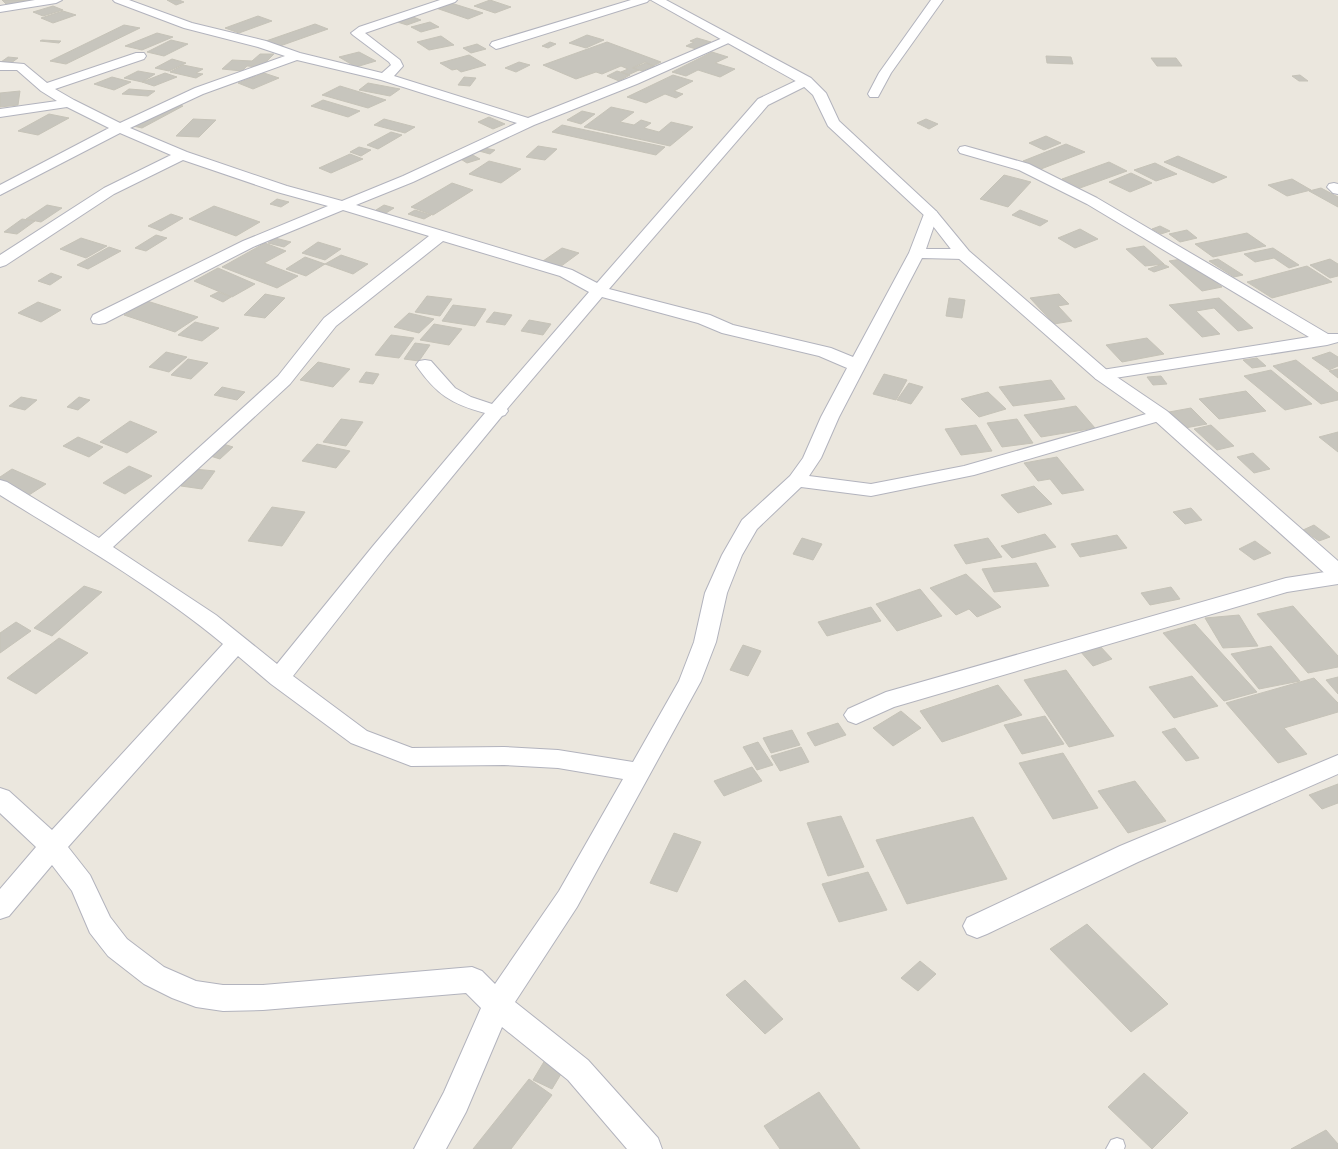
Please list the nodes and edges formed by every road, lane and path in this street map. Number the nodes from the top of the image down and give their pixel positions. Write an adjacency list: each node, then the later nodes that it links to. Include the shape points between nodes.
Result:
1 (56, 0): 7 (street)
2 (119, 0): 11 (street, via 188,26 262,44)
3 (451, 0): 13 (street, via 357,33 394,60 397,66)
4 (643, 0): 9 (street)
5 (657, 0): 8 (street)
6 (937, 0): 16 (street, via 885,73)
7 (0, 9)
8 (729, 39): 14 (street); 19 (street)
9 (496, 46)
10 (140, 56): 15 (street)
11 (296, 56): 13 (street); 20 (street, via 199,91)
12 (0, 66): 15 (street, via 20,67)
13 (385, 77): 19 (street)
14 (806, 81): 29 (street, via 819,93 833,123); 34 (street, via 763,102)
15 (46, 88): 17 (street)
16 (874, 94)
17 (69, 103): 18 (street); 20 (street)
18 (0, 112)
19 (529, 122): 28 (street)
20 (119, 128): 22 (street); 23 (street)
21 (965, 150): 36 (street, via 1024,166 1092,201)
22 (182, 155): 28 (street, via 282,189); 33 (street, via 109,191)
23 (33, 174): 24 (street); 27 (street)
24 (0, 176)
25 (1338, 186): 26 (street, via 1334,187)
26 (1338, 190)
27 (0, 191)
28 (344, 206): 30 (street); 35 (street, via 248,244)
29 (931, 214): 31 (street); 32 (street)
30 (439, 236): 34 (street, via 566,273); 44 (street, via 330,322 284,380)
31 (916, 254): 32 (street); 38 (street)
32 (963, 254): 39 (street)
33 (0, 262)
34 (599, 291): 38 (street, via 704,319 728,329 825,352); 40 (street)
35 (99, 319)
36 (1333, 339): 39 (street)
37 (425, 365): 40 (street, via 439,385 461,401)
38 (856, 365): 42 (street, via 812,458)
39 (1102, 375): 41 (street)
40 (498, 411): 47 (street, via 380,551)
41 (1160, 415): 42 (street, via 967,470 871,490); 45 (street)
42 (797, 480): 50 (street, via 749,525 732,555 716,593 705,642 690,681)
43 (0, 486): 44 (street)
44 (100, 548): 46 (street, via 208,620)
45 (1335, 568): 48 (street, via 1286,586 886,701)
46 (237, 643): 47 (street); 52 (street)
47 (280, 678): 50 (street, via 359,737 411,757 504,756 558,759)
48 (856, 715)
49 (1338, 764): 54 (street, via 1129,854)
50 (638, 772): 55 (street, via 568,899)
51 (0, 798): 52 (street)
52 (53, 846): 53 (street); 55 (street, via 82,884 106,936 128,959 151,974 182,988 210,997 263,998 434,981 472,980)
53 (0, 908)
54 (977, 926)
55 (497, 1005): 56 (street, via 455,1102); 57 (street, via 578,1070)
56 (428, 1149)
57 (647, 1149)

